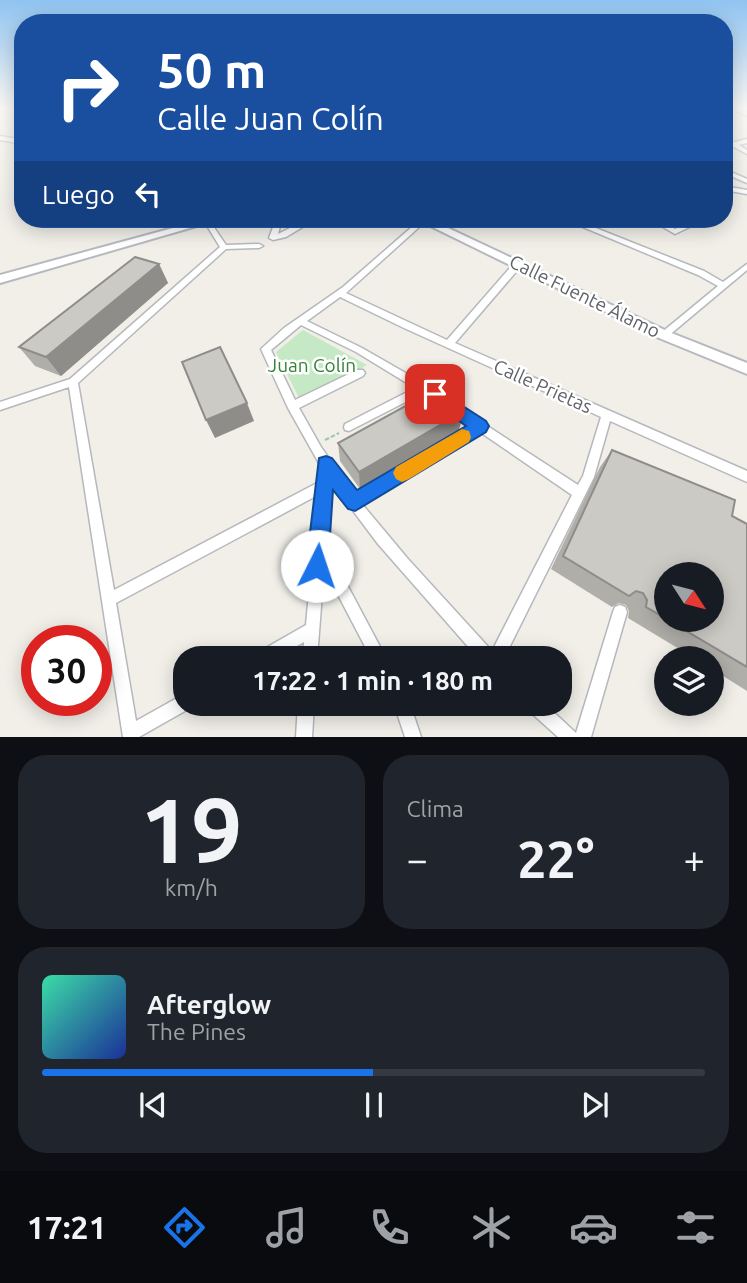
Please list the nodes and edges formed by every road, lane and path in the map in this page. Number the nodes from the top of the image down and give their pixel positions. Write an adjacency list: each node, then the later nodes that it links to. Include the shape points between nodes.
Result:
1 (740, 142): 2 (street)
2 (733, 144): 3 (street)
3 (747, 152)
4 (182, 228): 19 (street)
5 (215, 228): 15 (street)
6 (276, 228): 13 (street)
7 (296, 228): 13 (street)
8 (413, 228): 21 (street)
9 (440, 228): 17 (street, Calle Fuente Álamo)
10 (591, 228): 20 (street, via 701,272)
11 (668, 228): 12 (street, via 675,232)
12 (684, 228)
13 (272, 238): 14 (street)
14 (258, 246): 15 (street); 16 (street)
15 (224, 247): 27 (street)
16 (247, 253)
17 (519, 264): 23 (street, Calle Fuente Álamo); 24 (street)
18 (747, 267): 20 (street)
19 (0, 279)
20 (722, 285): 23 (street)
21 (340, 293): 22 (street); 24 (street, Calle Prietas)
22 (300, 321): 28 (street); 30 (street, via 266,349)
23 (664, 335): 25 (street, Calle Fuente Álamo)
24 (449, 344): 31 (street, Calle Prietas)
25 (747, 369)
26 (360, 373): 30 (street)
27 (73, 382): 29 (street); 41 (street)
28 (423, 387): 32 (street); 33 (street)
29 (0, 405)
30 (293, 405): 34 (street)
31 (607, 414): 36 (street, Calle Prietas); 38 (street)
32 (480, 426): 38 (street); 39 (street)
33 (349, 428): 34 (path)
34 (315, 445): 35 (street)
35 (326, 464): 37 (street); 39 (street)
36 (747, 477)
37 (324, 485): 40 (street); 41 (street)
38 (579, 493): 48 (street)
39 (355, 502): 47 (street)
40 (318, 545): 43 (street); 46 (street)
41 (107, 600): 53 (street)
42 (620, 612): 57 (street)
43 (313, 629): 44 (street); 45 (street)
44 (283, 646)
45 (311, 646)
46 (373, 646)
47 (477, 646)
48 (502, 646)
49 (173, 709): 53 (street)
50 (305, 716): 54 (street)
51 (406, 716): 55 (street)
52 (547, 716): 56 (street)
53 (130, 735)
54 (304, 737)
55 (413, 737)
56 (570, 737)
57 (583, 737)

